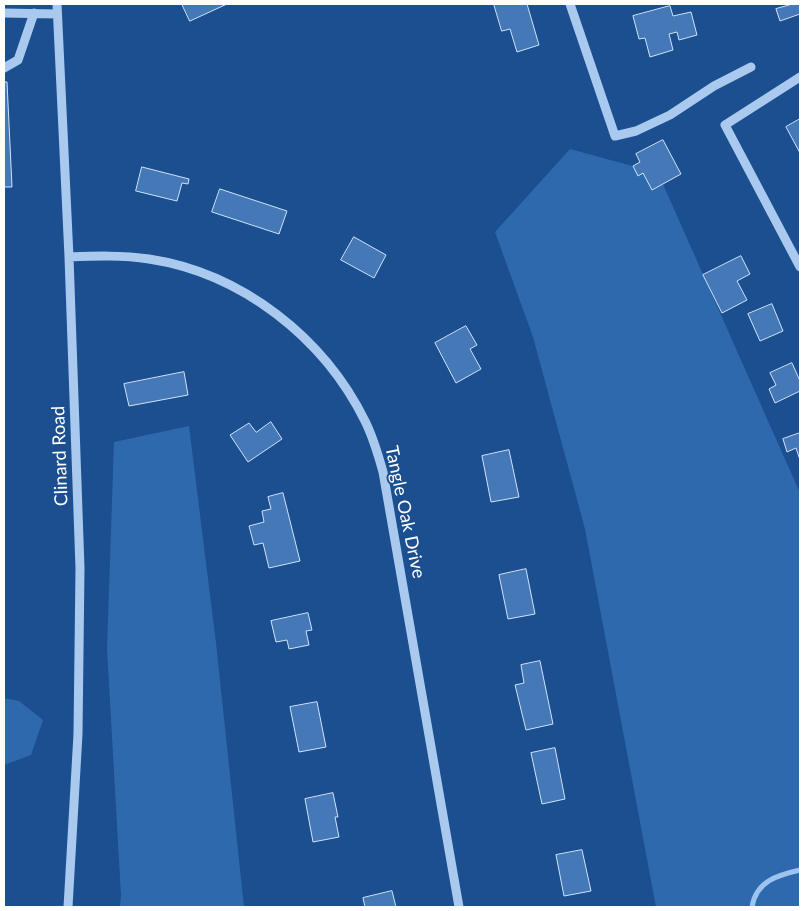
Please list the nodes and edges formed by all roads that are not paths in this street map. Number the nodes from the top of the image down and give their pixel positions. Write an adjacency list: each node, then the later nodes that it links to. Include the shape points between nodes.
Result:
1 (57, 4): 5 (street, Clinard Road)
2 (570, 4): 6 (street, via 616,136 636,131 670,115 714,86)
3 (4, 13): 4 (street)
4 (34, 13): 5 (street); 7 (street, via 18,60)
5 (57, 14): 9 (street, Clinard Road)
6 (751, 67)
7 (4, 68)
8 (800, 77): 10 (street, via 725,125)
9 (69, 257): 11 (street, Clinard Road, via 80,578 78,734); 12 (street, Tangle Oak Drive, via 150,259 194,269 222,280 255,299 303,336 351,396 373,440 382,472)
10 (800, 267)
11 (68, 907)
12 (459, 907)

